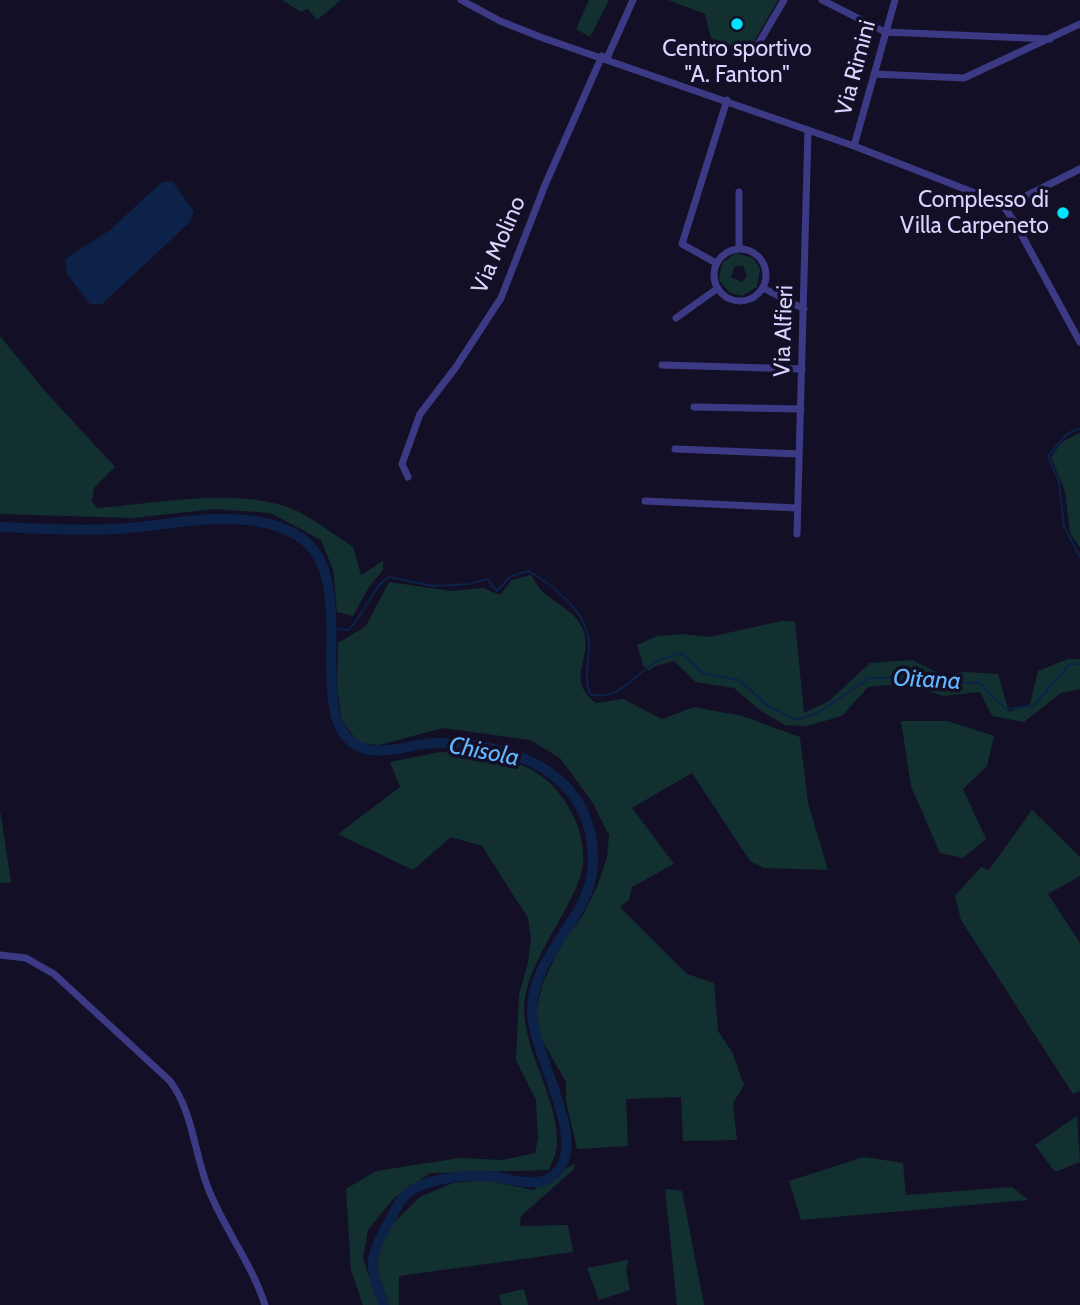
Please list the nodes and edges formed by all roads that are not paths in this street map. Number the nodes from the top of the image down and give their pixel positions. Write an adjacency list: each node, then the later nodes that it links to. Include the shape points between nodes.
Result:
1 (461, 0): 10 (street, via 500,21)
2 (633, 0): 10 (street, Via Molino)
3 (784, 0): 9 (street)
4 (822, 0): 7 (street)
5 (895, 0): 7 (street, Via Rimini)
6 (1080, 24): 8 (street)
7 (885, 32): 8 (street); 11 (street, Via Rimini)
8 (1050, 38): 11 (street, via 964,78)
9 (753, 53)
10 (605, 57): 12 (street); 31 (street, Via Molino, via 545,185 501,298 415,426 402,464)
11 (874, 74): 14 (street, Via Rimini)
12 (727, 100): 13 (street); 19 (street, via 682,244)
13 (808, 130): 14 (street); 22 (street, Via Alfieri)
14 (854, 146): 17 (street)
15 (1080, 169): 17 (street)
16 (739, 192): 18 (street)
17 (1004, 207): 24 (street)
18 (739, 249): 19 (street); 21 (street, via 751,251 763,263 766,280)
19 (716, 263): 20 (street)
20 (718, 288): 21 (street, via 729,298 744,301); 23 (street)
21 (762, 288): 22 (street)
22 (804, 309): 26 (street, Via Alfieri)
23 (676, 318)
24 (1080, 342)
25 (662, 365): 26 (street)
26 (802, 369): 28 (street, Via Alfieri)
27 (694, 407): 28 (street)
28 (801, 409): 30 (street, Via Alfieri)
29 (675, 449): 30 (street)
30 (799, 454): 33 (street, Via Alfieri)
31 (408, 477)
32 (645, 501): 33 (street)
33 (797, 508): 34 (street, Via Alfieri)
34 (797, 534)
35 (0, 955): 36 (street, via 26,958 54,974 170,1081 180,1095 207,1186 254,1273)
36 (265, 1305)

